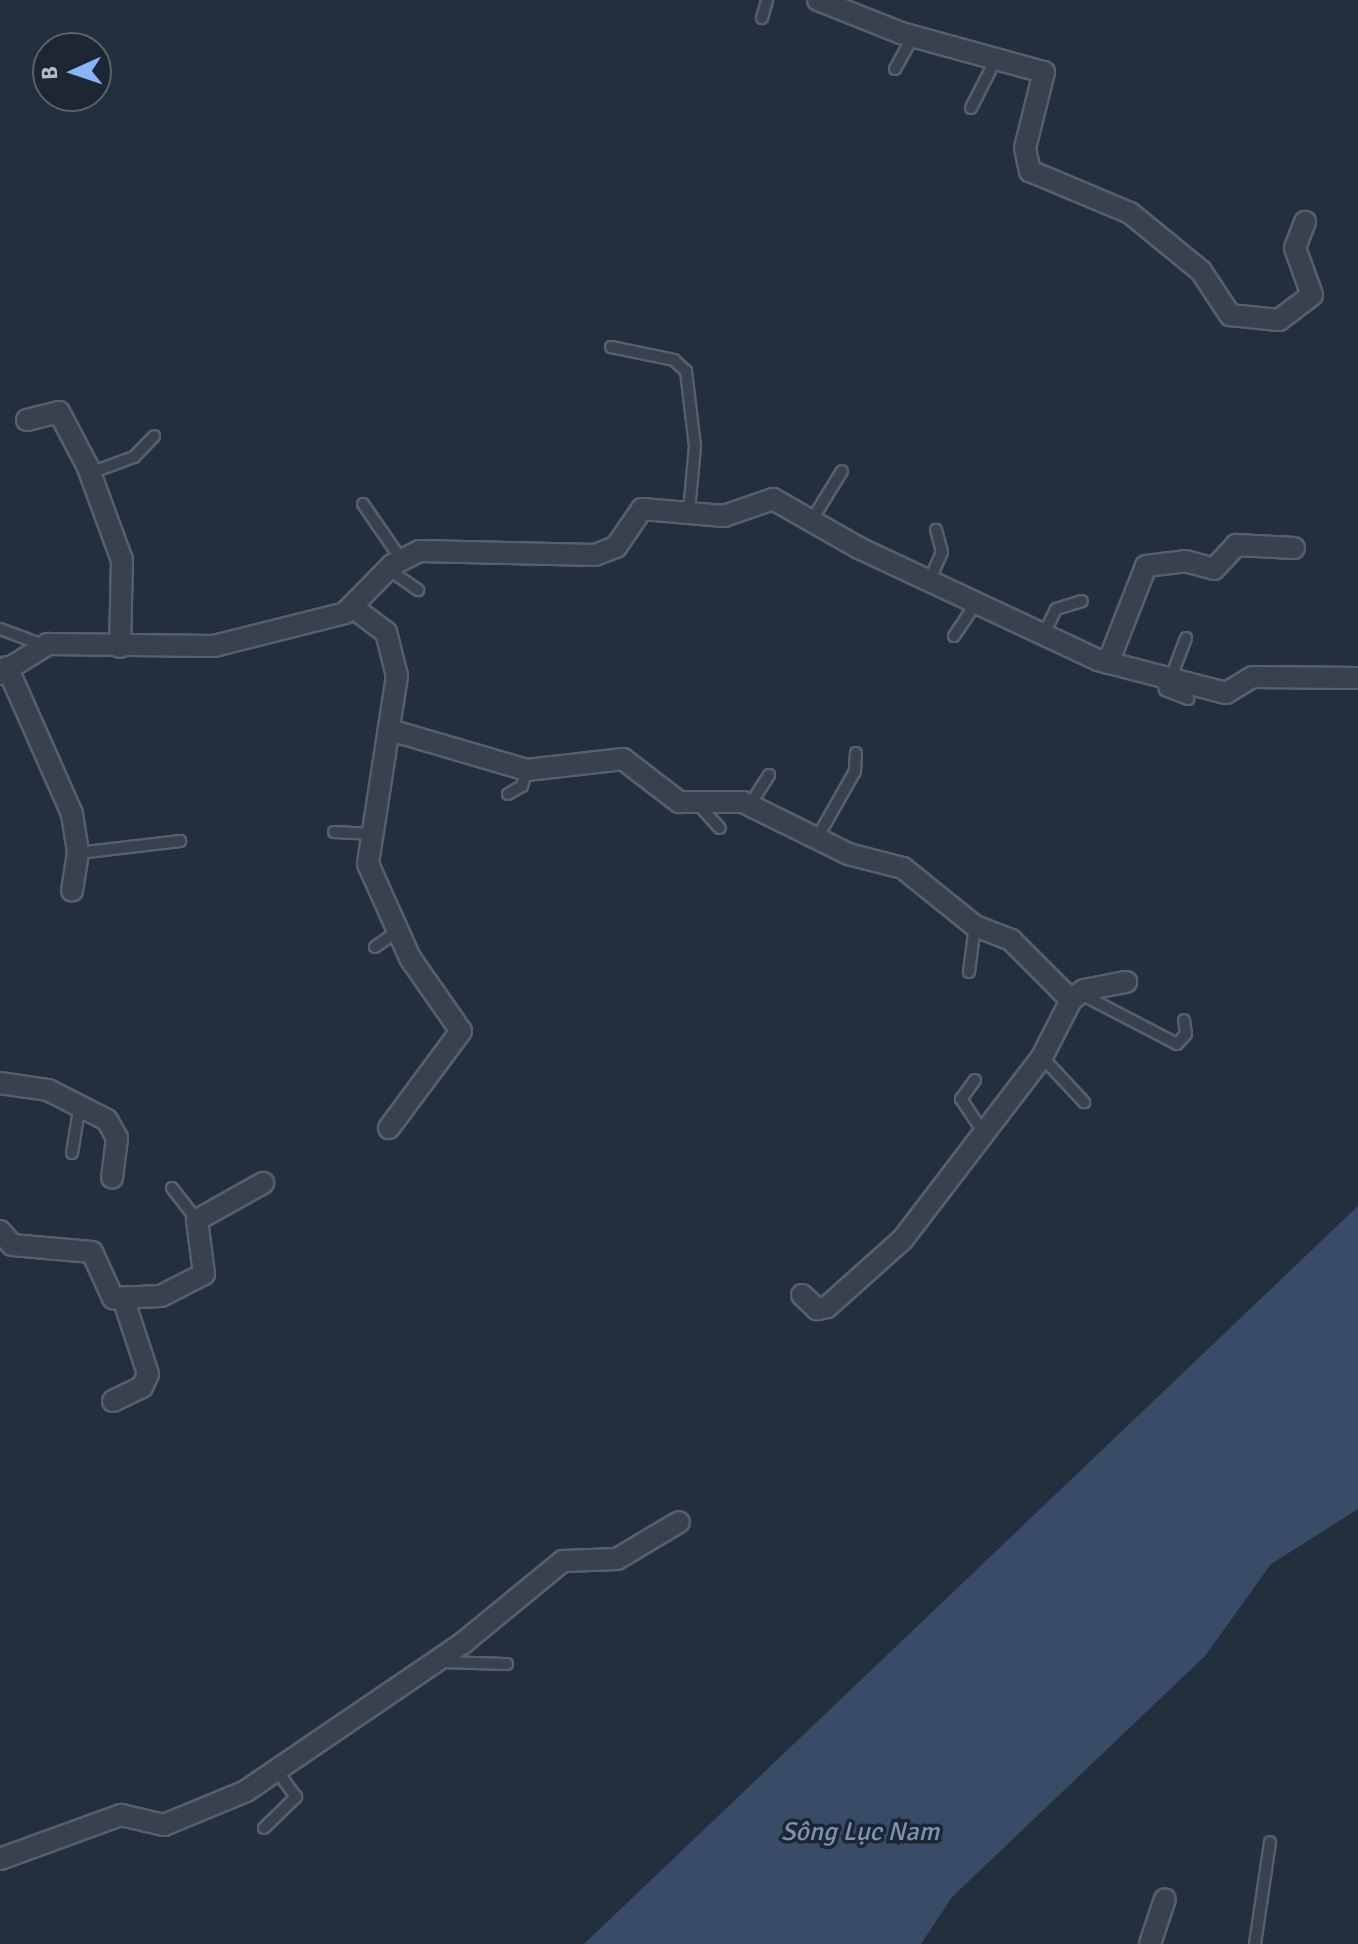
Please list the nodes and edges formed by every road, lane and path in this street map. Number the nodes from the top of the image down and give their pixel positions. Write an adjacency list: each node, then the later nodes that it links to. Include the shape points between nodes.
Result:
1 (767, 0): 3 (lane)
2 (818, 0): 4 (street)
3 (762, 18)
4 (913, 36): 5 (street); 6 (lane)
5 (997, 57): 7 (lane); 8 (street, via 1039,69 1046,78 1025,148 1030,171 1130,213 1201,271 1230,315 1279,320 1312,295 1295,248)
6 (895, 69)
7 (971, 108)
8 (1305, 222)
9 (611, 347): 15 (lane, via 674,360 686,371 695,447)
10 (27, 420): 13 (street, via 59,412)
11 (154, 436): 13 (lane, via 134,457)
12 (842, 471): 16 (lane)
13 (90, 473): 30 (street, via 122,560)
14 (363, 504): 19 (lane)
15 (689, 511): 16 (street, via 724,516 773,499); 19 (street, via 642,509 616,547 595,555 433,550)
16 (813, 518): 20 (street, via 859,548)
17 (936, 530): 20 (lane, via 942,552)
18 (1294, 548): 31 (street, via 1236,545 1214,569 1185,561 1146,566)
19 (394, 564): 21 (lane); 24 (street)
20 (931, 577): 23 (street)
21 (418, 590)
22 (1082, 601): 26 (lane, via 1056,609)
23 (976, 603): 26 (street); 27 (lane)
24 (355, 609): 30 (street, via 245,642); 36 (street, via 386,632 395,653)
25 (0, 629): 29 (lane)
26 (1043, 635): 31 (street)
27 (954, 636)
28 (1186, 638): 34 (lane)
29 (43, 645): 30 (street); 32 (street)
30 (120, 647)
31 (1108, 663): 34 (street)
32 (3, 671): 48 (street, via 72,814)
33 (1358, 678): 34 (street, via 1253,677 1226,693)
34 (1166, 680): 35 (lane, via 1165,690)
35 (1188, 699)
36 (390, 730): 38 (street); 45 (street)
37 (856, 753): 46 (lane, via 855,771)
38 (527, 770): 40 (lane, via 522,786); 41 (street, via 623,759 670,798)
39 (769, 775): 42 (lane)
40 (508, 794)
41 (699, 805): 42 (street); 43 (lane)
42 (749, 806): 46 (street)
43 (720, 828)
44 (334, 832): 45 (lane)
45 (369, 834): 51 (street, via 368,864)
46 (816, 840): 50 (street, via 903,868)
47 (180, 841): 48 (lane)
48 (78, 853): 49 (street)
49 (72, 891)
50 (975, 926): 53 (lane); 55 (street, via 1011,940)
51 (398, 931): 52 (lane); 62 (street, via 461,1031)
52 (375, 947)
53 (969, 972)
54 (1126, 982): 55 (street)
55 (1075, 997): 56 (lane, via 1177,1044 1186,1034); 57 (street)
56 (1184, 1020)
57 (1042, 1057): 60 (lane); 63 (street)
58 (975, 1080): 63 (lane, via 961,1099)
59 (0, 1083): 61 (street)
60 (1084, 1102)
61 (80, 1104): 64 (lane); 65 (street, via 113,1127)
62 (389, 1128)
63 (982, 1130): 70 (street, via 903,1239 827,1307 817,1309)
64 (72, 1153)
65 (112, 1178)
66 (263, 1183): 68 (street)
67 (172, 1188): 68 (lane)
68 (197, 1220): 71 (street, via 207,1266 198,1283)
69 (0, 1231): 71 (street, via 12,1245 92,1252 108,1292)
70 (802, 1295)
71 (124, 1301): 72 (street, via 148,1374 142,1387)
72 (113, 1401)
73 (679, 1522): 74 (street, via 617,1559 563,1561)
74 (436, 1662): 75 (lane); 76 (street)
75 (507, 1664)
76 (277, 1771): 77 (lane, via 296,1797); 79 (street, via 164,1825 121,1815)
77 (264, 1828)
78 (1270, 1842): 82 (lane)
79 (0, 1859)
80 (1165, 1899): 81 (street)
81 (1150, 1944)
82 (1255, 1944)

